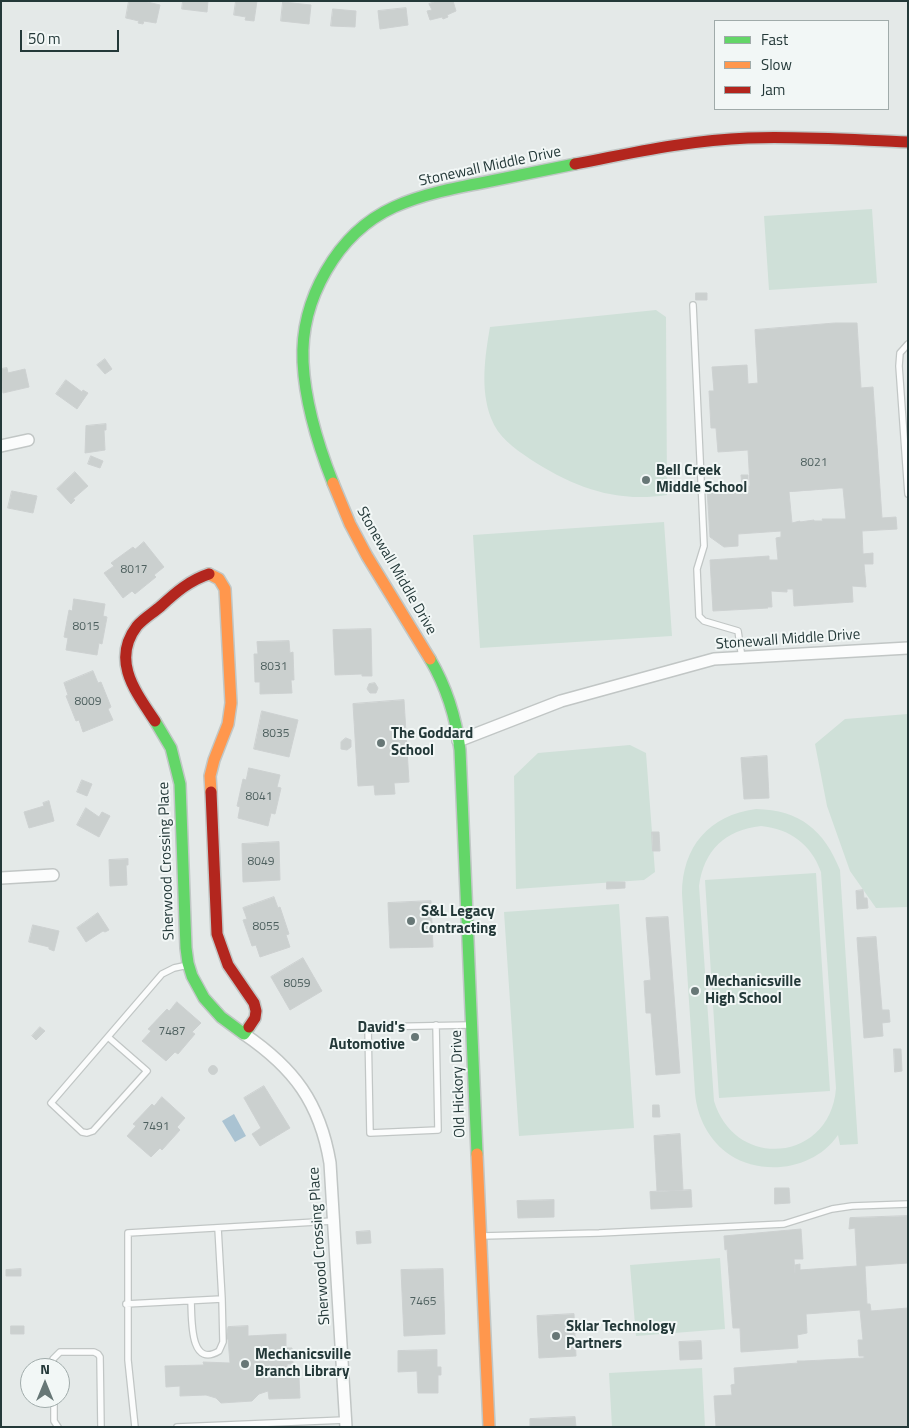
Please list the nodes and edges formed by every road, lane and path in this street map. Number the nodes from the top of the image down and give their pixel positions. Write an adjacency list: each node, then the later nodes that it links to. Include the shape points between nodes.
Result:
1 (908, 142): 9 (street, Stonewall Middle Drive, via 819,138 700,142 441,191 388,210 352,237 333,259 312,302 303,361 318,438 360,544 446,690 455,714)
2 (693, 305): 8 (lane, via 704,546 697,569 699,616 704,621 738,631)
3 (908, 344): 6 (lane, via 900,353 899,366)
4 (28, 440): 5 (street)
5 (1, 446)
6 (908, 494)
7 (908, 648): 8 (street, Stonewall Middle Drive)
8 (742, 658): 9 (street, Stonewall Middle Drive, via 714,659 561,701)
9 (458, 741): 13 (street, Old Hickory Drive)
10 (53, 875): 11 (street)
11 (1, 878)
12 (188, 965): 15 (street, Sherwood Crossing Place, via 202,998 229,1025); 15 (street, Sherwood Crossing Place, via 180,784 176,764 169,745 130,681 125,659 127,646 137,626 167,600 201,576 209,574 222,581 225,589 231,703 228,724 210,776 217,934 228,965 254,1003 256,1018); 16 (lane, via 162,974)
13 (472, 1024): 14 (lane); 20 (street, Old Hickory Drive)
14 (436, 1025): 14 (lane, via 368,1027 370,1133 438,1130)
15 (244, 1034): 18 (street, Sherwood Crossing Place, via 292,1075 310,1100 327,1144)
16 (108, 1037): 16 (lane, via 51,1102 82,1132 93,1131 147,1071)
17 (908, 1204): 20 (lane, via 832,1209 784,1224)
18 (334, 1221): 19 (lane); 26 (street, Sherwood Crossing Place)
19 (218, 1228): 21 (lane); 23 (lane, via 128,1233)
20 (480, 1236): 32 (street, Old Hickory Drive)
21 (222, 1299): 22 (lane); 22 (lane, via 223,1342 219,1351 209,1354 202,1353 194,1344)
22 (191, 1301): 23 (lane)
23 (126, 1304): 30 (lane)
24 (54, 1358): 29 (lane, via 60,1352 98,1354)
25 (54, 1408): 28 (lane, via 54,1421)
26 (345, 1423): 27 (lane)
27 (303, 1425): 31 (lane)
28 (58, 1427)
29 (101, 1427)
30 (135, 1427)
31 (177, 1427)
32 (489, 1427)

